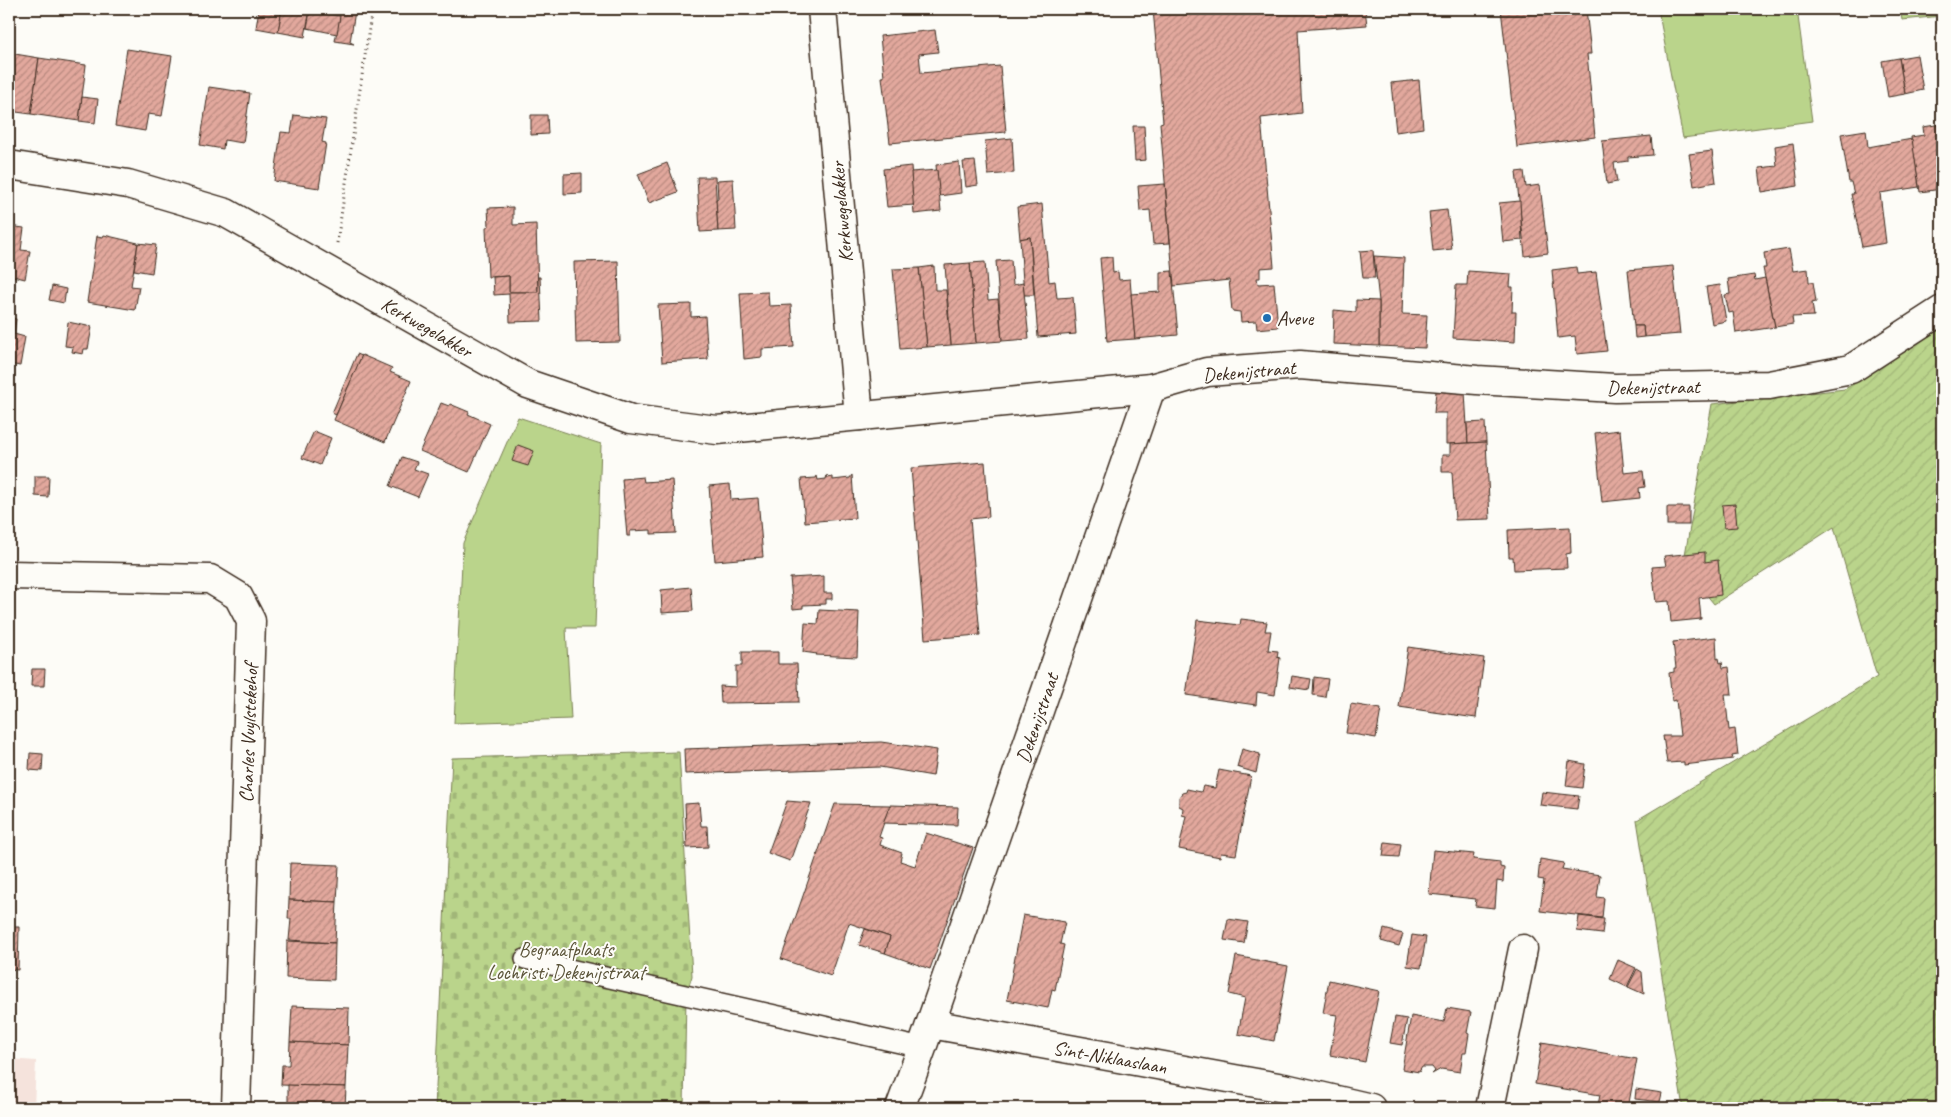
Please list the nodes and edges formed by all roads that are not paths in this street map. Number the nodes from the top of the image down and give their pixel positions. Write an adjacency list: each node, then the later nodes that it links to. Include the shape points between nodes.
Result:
1 (822, 9): 5 (street, Kerkwegelakker)
2 (9, 165): 5 (street, Kerkwegelakker, via 128,184 226,213 528,384 631,419 717,430)
3 (1942, 310): 4 (street, Dekenijstraat, via 1851,369 1769,385 1615,388 1300,365 1207,372)
4 (1151, 388): 5 (street, Kerkwegelakker); 9 (street, Dekenijstraat)
5 (859, 416)
6 (9, 576): 11 (street, Charles Vuylstekehof, via 210,579 238,596 251,621)
7 (1523, 949): 14 (street)
8 (525, 958): 9 (lane)
9 (927, 1036): 10 (street, Sint-Niklaaslaan); 12 (street, Dekenijstraat)
10 (1291, 1099): 13 (street, Sint-Niklaaslaan)
11 (236, 1108)
12 (900, 1108)
13 (1371, 1108)
14 (1490, 1108)

